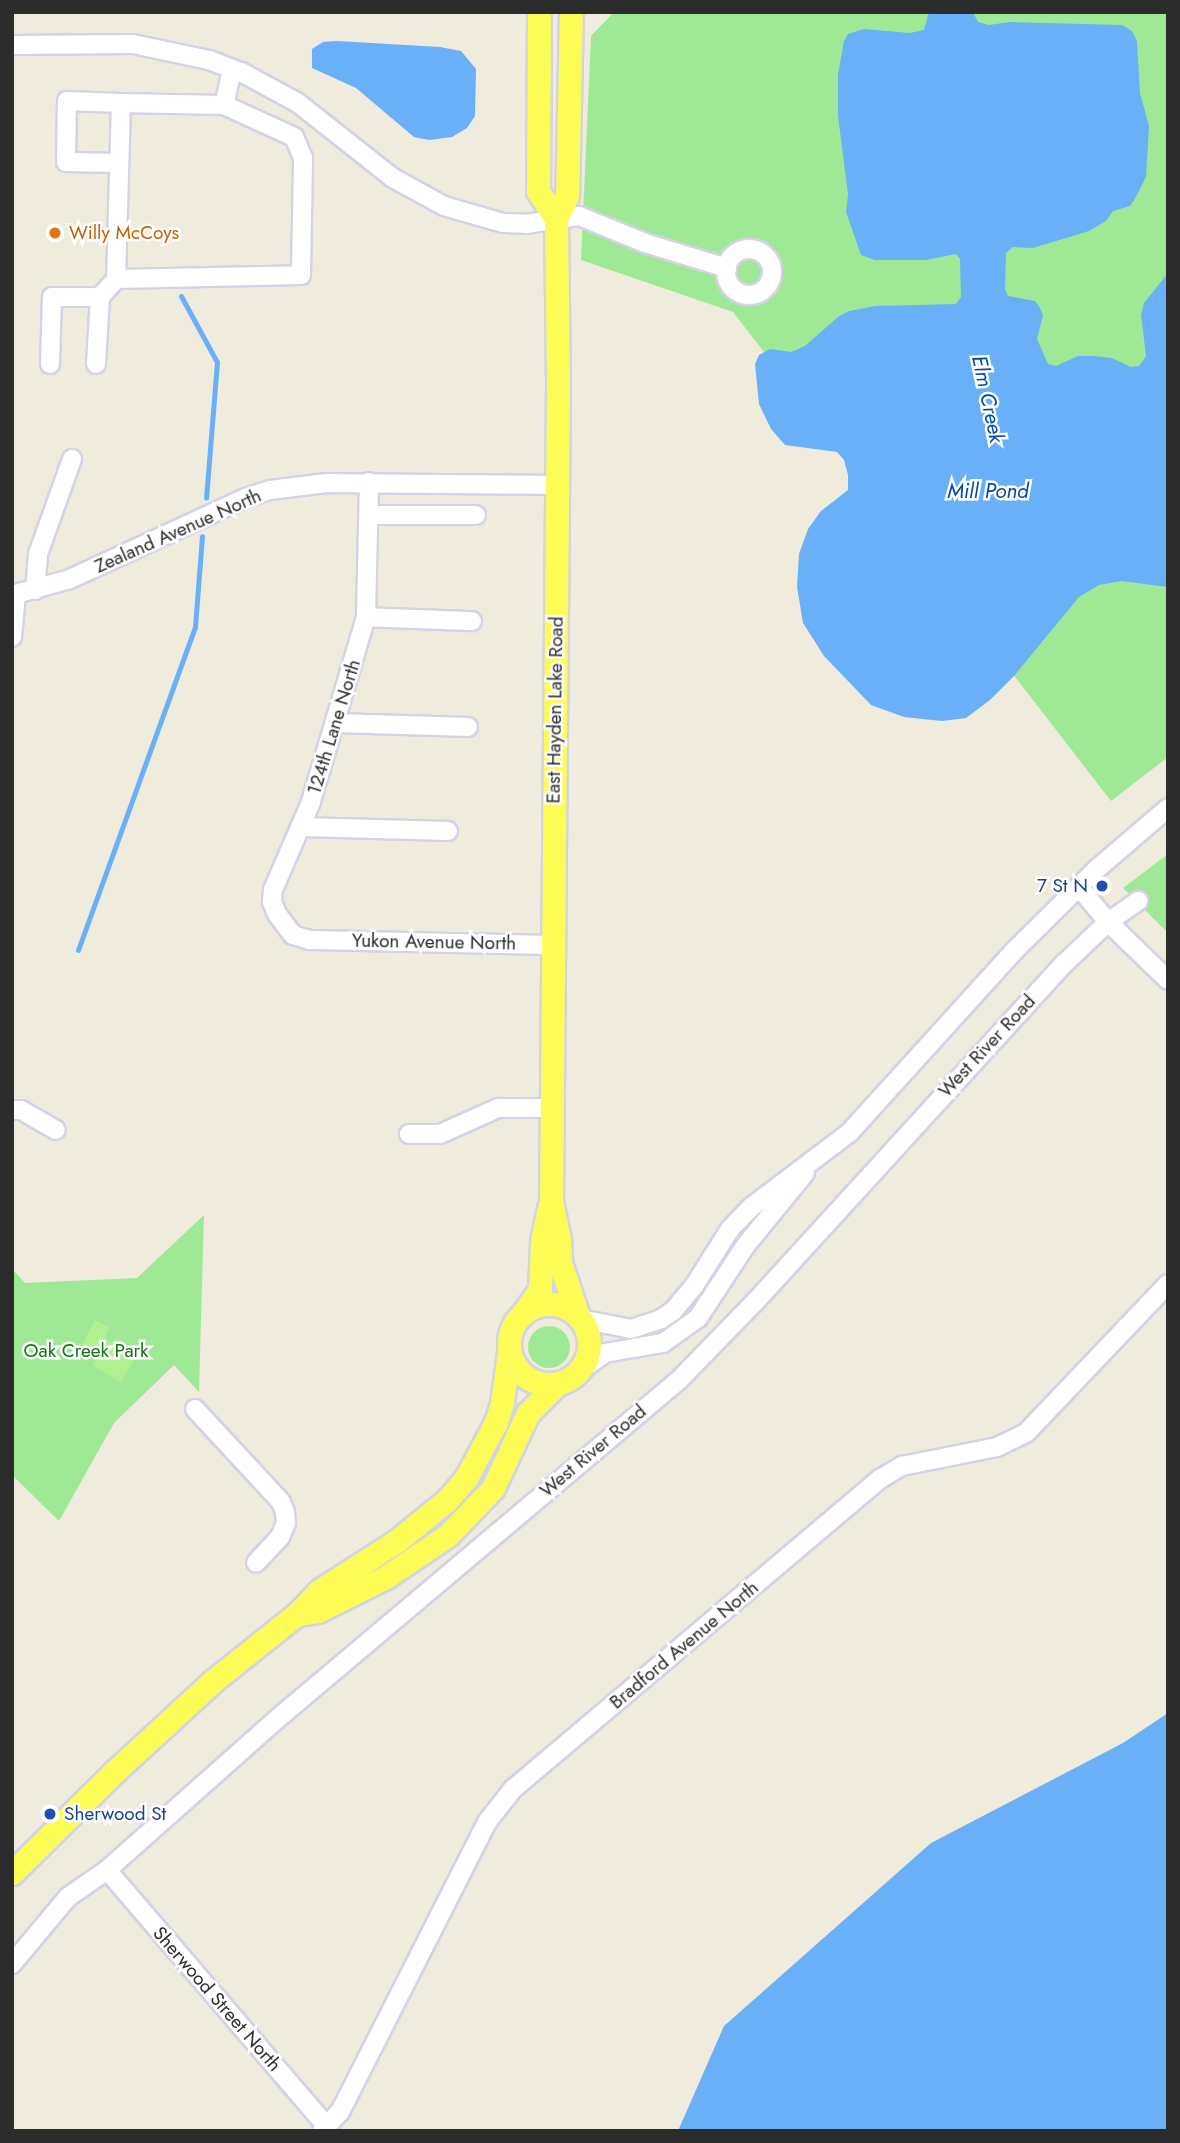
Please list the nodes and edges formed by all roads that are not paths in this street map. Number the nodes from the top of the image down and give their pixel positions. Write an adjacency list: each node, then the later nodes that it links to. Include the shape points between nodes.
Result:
1 (539, 12): 8 (main road, via 538,191)
2 (571, 12): 8 (main road, East Hayden Lake Road, via 567,196)
3 (12, 45): 4 (street, via 133,44 170,49)
4 (232, 69): 6 (street); 8 (street, via 298,103 393,178 426,198 503,223)
5 (121, 103): 6 (street); 7 (street); 7 (street, via 67,102 66,162)
6 (224, 105): 10 (street, via 294,137 303,158 301,275)
7 (119, 163): 10 (street)
8 (556, 219): 9 (street, via 579,216 596,220 645,243); 16 (main road, East Hayden Lake Road)
9 (727, 268)
10 (116, 279): 11 (street)
11 (100, 297): 12 (street); 13 (street, via 52,297)
12 (96, 364)
13 (50, 365)
14 (72, 459): 19 (street, via 38,554)
15 (369, 482): 16 (street, Zealand Avenue North); 17 (street, 124th Lane North); 19 (street, Zealand Avenue North, via 302,484 245,498 70,579)
16 (558, 485): 33 (main road, East Hayden Lake Road)
17 (369, 515): 18 (street); 21 (street, 124th Lane North)
18 (476, 515)
19 (35, 590): 20 (street, Zealand Avenue North)
20 (14, 595): 23 (street)
21 (366, 617): 22 (street); 24 (street, 124th Lane North)
22 (472, 621)
23 (12, 636)
24 (336, 723): 25 (street); 27 (street, 124th Lane North)
25 (468, 727)
26 (1168, 808): 29 (street)
27 (302, 827): 28 (street); 32 (street, 124th Lane North, via 279,874 272,902 293,935)
28 (448, 831)
29 (1079, 887): 31 (street); 39 (street, via 1014,951 882,1100)
30 (1138, 901): 31 (street, West River Road)
31 (1108, 922): 34 (street); 50 (street, West River Road, via 982,1050 680,1379 282,1714)
32 (315, 940): 33 (street, Yukon Avenue North)
33 (553, 945): 35 (main road, East Hayden Lake Road)
34 (1168, 980)
35 (551, 1108): 38 (street, via 498,1108 440,1134); 40 (main road, East Hayden Lake Road)
36 (12, 1110): 37 (street, via 21,1110)
37 (56, 1130)
38 (409, 1135)
39 (814, 1162): 43 (street, via 775,1187 730,1229 673,1311 631,1329); 45 (street, via 746,1245 693,1323 663,1343 605,1353)
40 (551, 1201): 42 (main road, East Hayden Lake Road, via 542,1241 540,1289); 43 (main road, East Hayden Lake Road, via 560,1262)
41 (1168, 1284): 53 (street, Bradford Avenue North, via 1026,1433 998,1447 902,1466 880,1479 513,1789 487,1822 340,2112)
42 (524, 1312): 43 (main road, via 558,1305); 44 (main road, via 511,1329)
43 (579, 1317): 45 (main road, via 589,1341)
44 (509, 1352): 46 (main road, via 528,1379); 49 (main road, via 496,1422 466,1478 428,1518 319,1591)
45 (580, 1370): 46 (main road)
46 (557, 1384): 49 (main road, via 528,1413 493,1488 448,1535 386,1577 318,1611)
47 (195, 1409): 48 (street, via 281,1502 285,1512 280,1537)
48 (256, 1563)
49 (297, 1614): 51 (main road, via 176,1714)
50 (107, 1871): 52 (street, West River Road, via 68,1897); 53 (street, Sherwood Street North)
51 (12, 1873)
52 (12, 1964)
53 (324, 2129)

